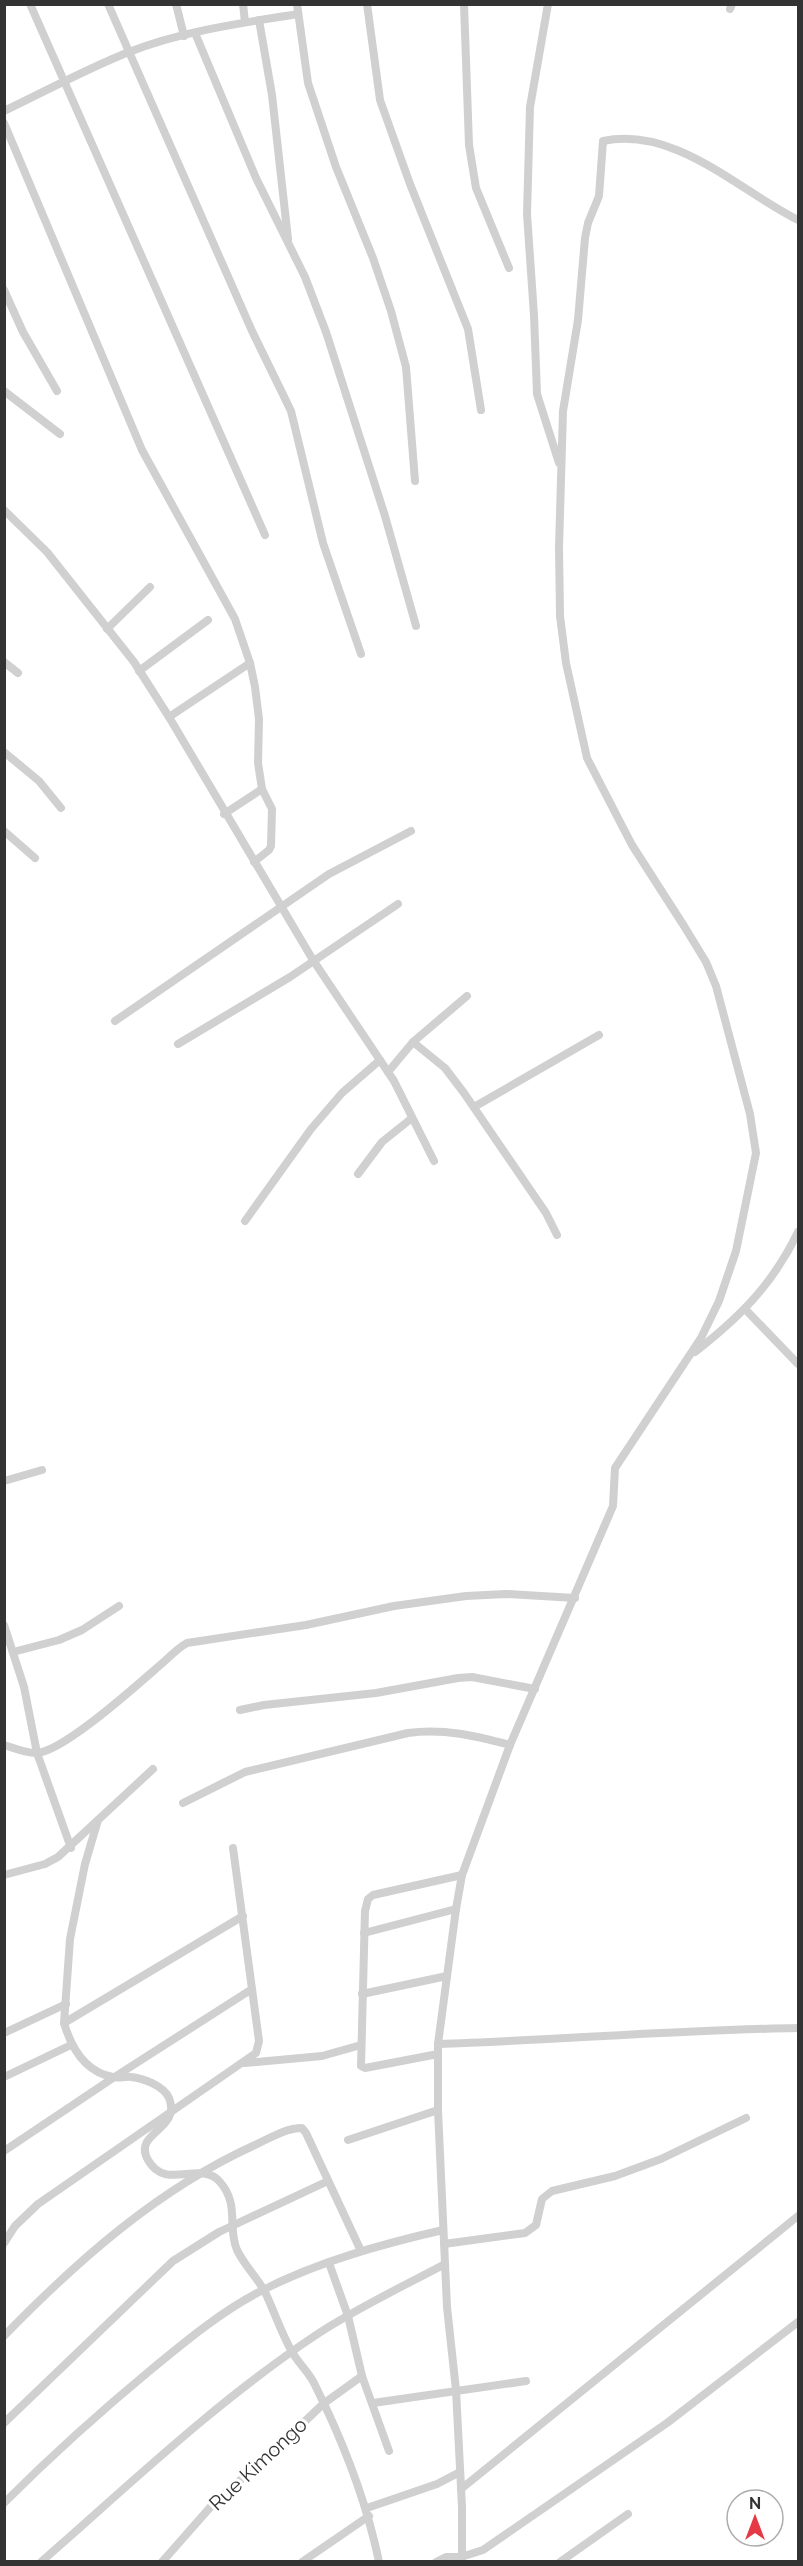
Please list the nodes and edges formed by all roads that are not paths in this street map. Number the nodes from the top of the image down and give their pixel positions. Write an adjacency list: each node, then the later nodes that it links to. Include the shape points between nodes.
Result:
1 (30, 4): 15 (street)
2 (108, 4): 14 (street)
3 (176, 4): 13 (street)
4 (243, 4): 11 (street)
5 (297, 4): 9 (street)
6 (367, 4): 24 (street, via 380,100 468,329)
7 (464, 4): 20 (street, via 469,145 476,188)
8 (548, 4): 26 (street, via 531,106 527,214 537,394)
9 (298, 14): 10 (street); 27 (street, via 308,83 384,290 406,367)
10 (259, 20): 11 (street); 19 (street, via 272,95)
11 (245, 22): 12 (street)
12 (195, 33): 13 (street); 19 (street)
13 (184, 36): 14 (street)
14 (129, 52): 15 (street); 34 (street, via 291,411 323,543)
15 (64, 83): 16 (street); 29 (street)
16 (4, 111)
17 (4, 123): 36 (street, via 142,450 235,619)
18 (798, 220): 26 (street, via 683,151 656,142 603,141 599,196 585,238 578,320 563,411)
19 (289, 246): 32 (street, via 326,332 386,516)
20 (509, 268)
21 (4, 290): 23 (street)
22 (4, 391): 25 (street)
23 (57, 391)
24 (481, 410)
25 (60, 434)
26 (560, 467): 66 (street, via 560,616 587,758 632,845 706,962 738,1064 755,1136 755,1165 736,1251 719,1301)
27 (415, 482)
28 (4, 510): 33 (street, via 47,552)
29 (265, 535)
30 (150, 587): 33 (street)
31 (208, 620): 37 (street)
32 (416, 626)
33 (107, 628): 37 (street)
34 (361, 654)
35 (4, 662): 38 (street)
36 (250, 663): 39 (street); 41 (street, via 259,719)
37 (139, 671): 39 (street)
38 (18, 673)
39 (169, 717): 43 (street)
40 (4, 752): 42 (street, via 39,781)
41 (262, 789): 43 (street); 47 (street, via 271,805 272,840 269,850)
42 (61, 808)
43 (224, 814): 47 (street)
44 (4, 831): 46 (street)
45 (411, 831): 49 (street, via 329,874)
46 (35, 858)
47 (254, 862): 49 (street)
48 (398, 904): 50 (street)
49 (280, 906): 50 (street); 52 (street)
50 (313, 960): 55 (street); 56 (street)
51 (467, 996): 54 (street)
52 (115, 1021)
53 (599, 1035): 58 (street)
54 (413, 1042): 57 (street); 58 (street, via 445,1068)
55 (178, 1044)
56 (380, 1060): 57 (street); 62 (street, via 342,1093 311,1129)
57 (387, 1072): 59 (street)
58 (474, 1107): 64 (street)
59 (412, 1118): 60 (street); 61 (street, via 382,1142)
60 (434, 1161)
61 (358, 1174)
62 (245, 1221)
63 (798, 1232): 65 (street, via 773,1276)
64 (557, 1235)
65 (746, 1310): 66 (street); 67 (street)
66 (688, 1358): 70 (street, via 615,1468 613,1506)
67 (798, 1364)
68 (42, 1470): 69 (street)
69 (4, 1481)
70 (575, 1598): 74 (street); 78 (street, via 466,1596 187,1643 81,1730)
71 (118, 1606): 73 (street, via 82,1630)
72 (4, 1625): 73 (street)
73 (13, 1652): 78 (street)
74 (535, 1689): 75 (street, via 472,1677); 77 (street)
75 (240, 1710)
76 (4, 1745): 78 (street)
77 (510, 1745): 80 (street, via 447,1732 408,1733 245,1772); 85 (street)
78 (37, 1753): 82 (street)
79 (153, 1769): 81 (street)
80 (183, 1803)
81 (98, 1820): 82 (street); 92 (street, via 70,1939)
82 (71, 1848): 84 (street, via 45,1864)
83 (233, 1848): 87 (street)
84 (4, 1875)
85 (462, 1875): 86 (street); 88 (street, via 373,1895 368,1899)
86 (456, 1910): 88 (street); 89 (street)
87 (243, 1916): 90 (street); 93 (street)
88 (364, 1933): 91 (street)
89 (447, 1976): 91 (street); 96 (street)
90 (252, 1989): 100 (street, via 258,2048); 102 (street)
91 (362, 1994): 98 (street)
92 (66, 2004): 93 (street); 95 (street)
93 (64, 2023): 97 (street)
94 (798, 2028): 96 (street, via 700,2029)
95 (4, 2032)
96 (438, 2044): 99 (street)
97 (71, 2045): 101 (street); 102 (street, via 90,2066)
98 (361, 2045): 99 (street, via 361,2066 365,2068); 100 (street, via 322,2056)
99 (438, 2054): 103 (street)
100 (244, 2063): 104 (street)
101 (4, 2077)
102 (113, 2078): 104 (street, via 133,2077 162,2089 169,2098); 107 (street)
103 (438, 2110): 106 (street); 112 (street)
104 (171, 2113): 108 (street, via 167,2123 147,2139 148,2160 160,2171 176,2176); 113 (street, via 38,2204)
105 (747, 2118): 114 (street, via 615,2176 552,2191 542,2199 536,2225 525,2233)
106 (348, 2140)
107 (4, 2151)
108 (202, 2172): 109 (street, via 289,2129 302,2128); 111 (street, via 219,2180 226,2190 232,2202); 121 (street, via 123,2226)
109 (328, 2181): 111 (street); 115 (street)
110 (798, 2216): 131 (street)
111 (234, 2227): 118 (street, via 236,2248); 128 (street, via 173,2261)
112 (443, 2230): 114 (street); 115 (street)
113 (4, 2243)
114 (444, 2244): 117 (street)
115 (361, 2252): 116 (street)
116 (329, 2263): 118 (street); 119 (street)
117 (445, 2264): 119 (street); 125 (street)
118 (264, 2290): 122 (street); 132 (street, via 190,2337 70,2438)
119 (348, 2316): 122 (street); 123 (street)
120 (798, 2322): 135 (street, via 667,2423 483,2550)
121 (4, 2336)
122 (291, 2352): 127 (street, via 314,2383); 136 (street, via 161,2457)
123 (362, 2376): 126 (street); 127 (street, Rue Kimongo)
124 (526, 2381): 125 (street)
125 (456, 2390): 126 (street); 130 (street)
126 (373, 2403): 129 (street)
127 (323, 2404): 133 (street); 137 (street, Rue Kimongo, via 214,2503)
128 (4, 2423)
129 (389, 2451)
130 (460, 2472): 131 (street); 133 (street)
131 (461, 2489): 135 (street)
132 (4, 2503)
133 (368, 2512): 138 (street); 139 (street)
134 (628, 2514): 141 (street)
135 (462, 2559): 140 (street, via 446,2557)
136 (41, 2562)
137 (162, 2562)
138 (302, 2562)
139 (380, 2562)
140 (436, 2562)
141 (560, 2562)

